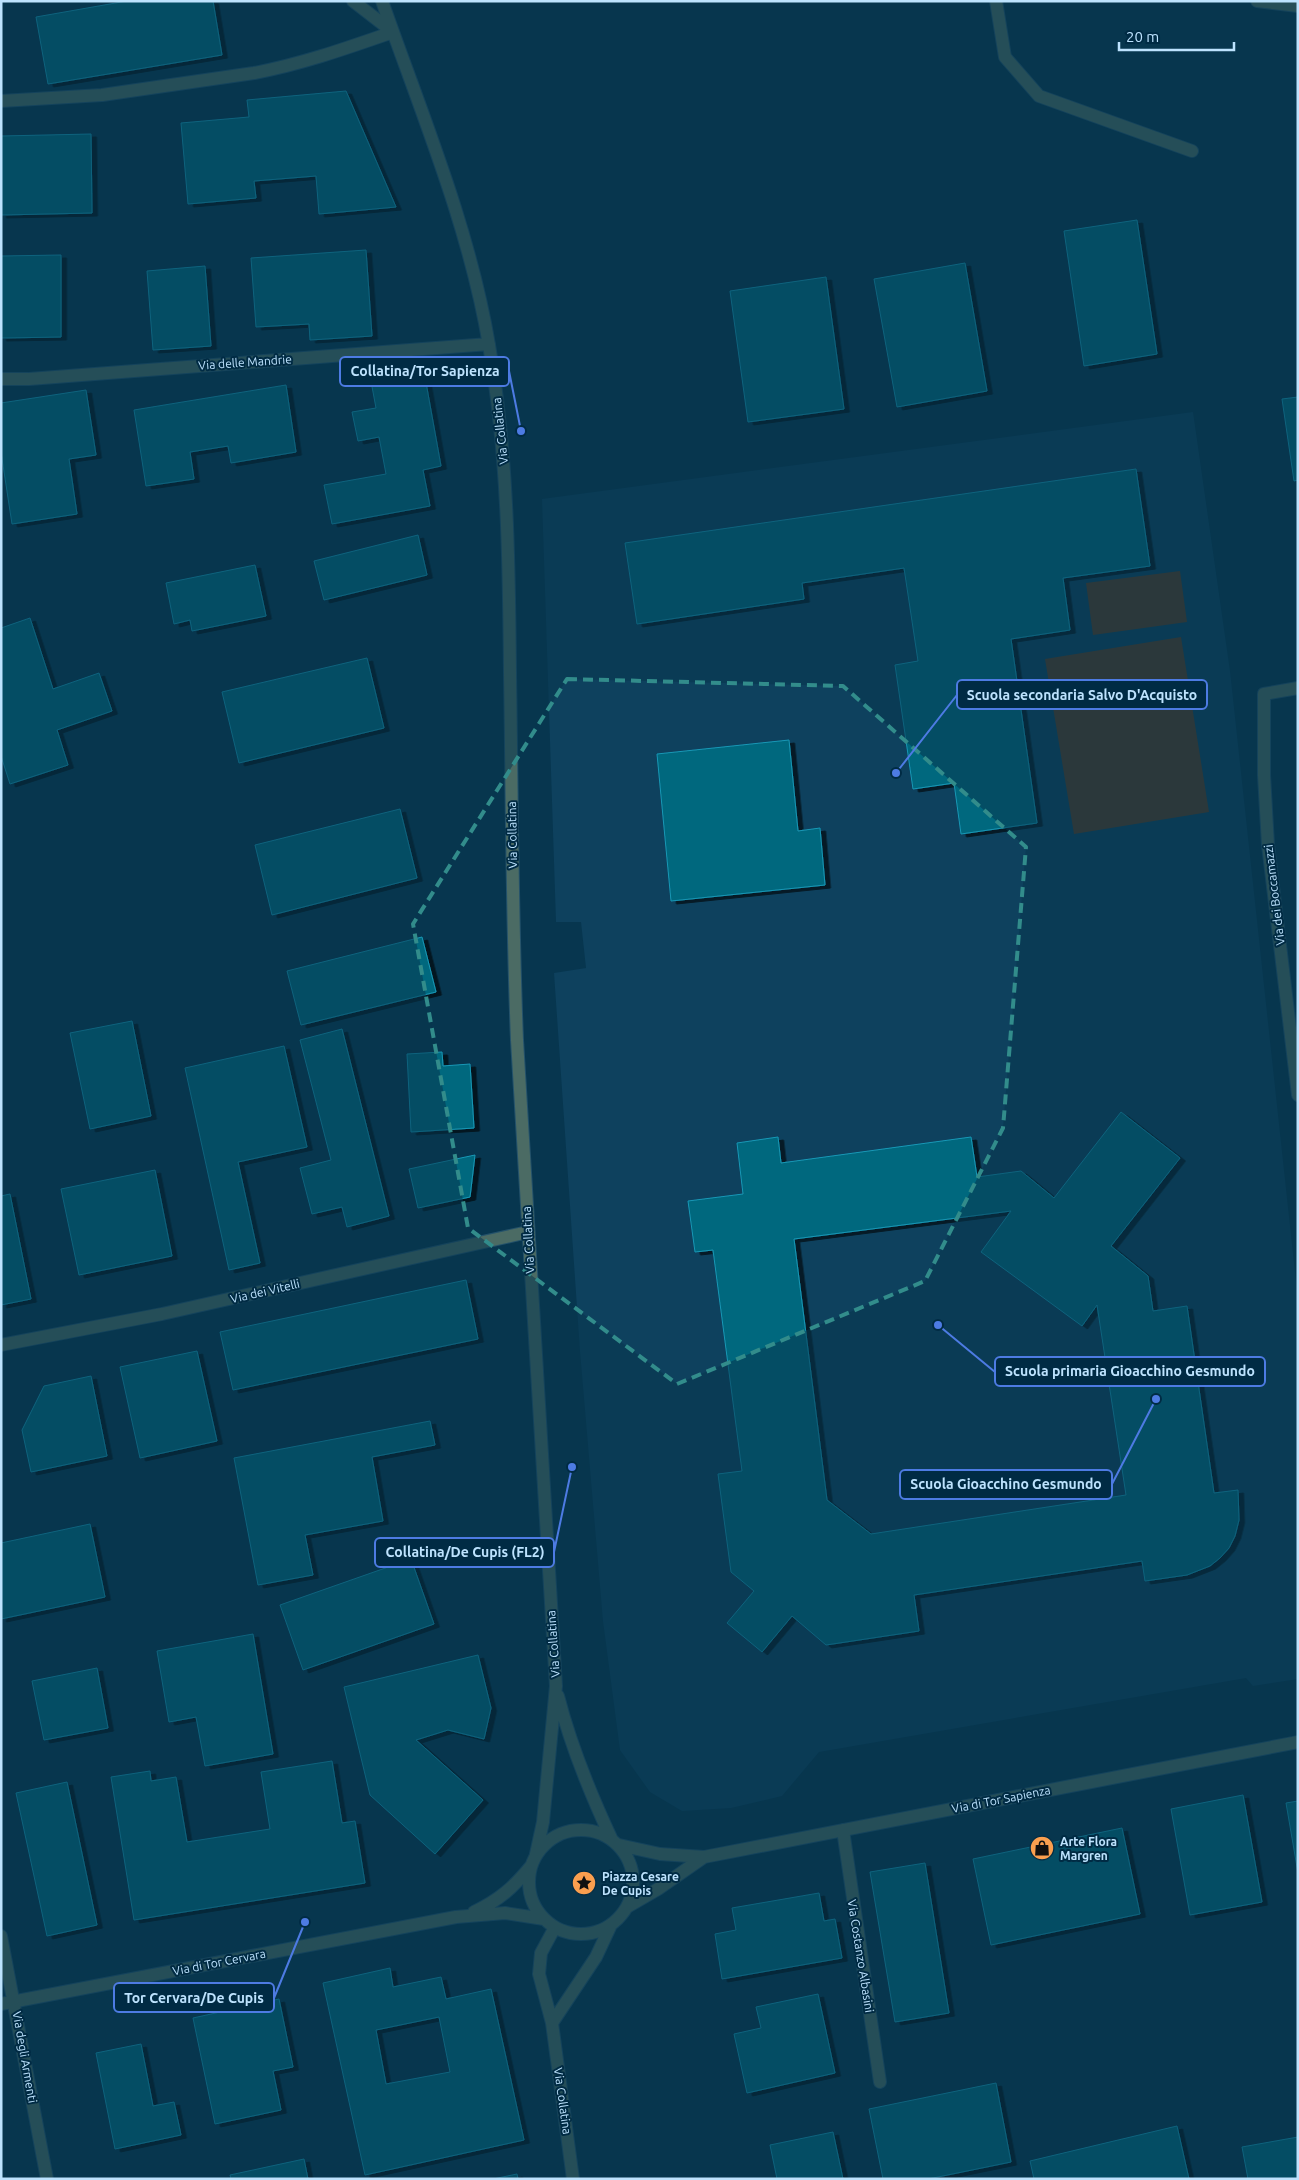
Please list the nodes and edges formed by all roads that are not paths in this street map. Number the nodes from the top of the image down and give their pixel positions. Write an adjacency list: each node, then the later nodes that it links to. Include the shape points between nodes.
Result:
1 (353, 1): 6 (street)
2 (382, 1): 6 (street, Via Collatina)
3 (996, 1): 8 (street, via 1005,56 1039,96)
4 (1257, 1): 5 (street)
5 (1298, 6)
6 (393, 32): 7 (street, via 332,54 254,73 102,95); 9 (street, Via Collatina, via 460,221)
7 (1, 101)
8 (1192, 151)
9 (489, 344): 10 (street, Via delle Mandrie); 13 (street, Via Collatina, via 500,416 508,536 514,945)
10 (1, 379)
11 (1298, 688): 12 (street, Via dei Boccamazzi, via 1264,694 1268,845)
12 (1298, 1095)
13 (528, 1232): 14 (street, Via dei Vitelli, via 162,1314); 15 (street, Via Collatina)
14 (1, 1345)
15 (556, 1686): 18 (street, via 566,1729 584,1779); 20 (street, via 544,1812)
16 (1298, 1742): 17 (street, Via di Tor Sapienza)
17 (843, 1830): 19 (street, Via di Tor Sapienza); 30 (street, Via Costanzo Albasini)
18 (616, 1843): 19 (street, via 660,1854); 20 (street, via 597,1832 563,1832 548,1841); 21 (street, via 628,1859 633,1875 632,1892)
19 (704, 1857): 21 (street)
20 (534, 1860): 22 (street, via 518,1882 498,1900); 23 (street, via 530,1875 531,1897)
21 (626, 1907): 24 (street)
22 (467, 1916): 23 (street, via 505,1913); 27 (street, Via di Tor Cervara)
23 (544, 1919): 25 (street)
24 (610, 1927): 25 (street, via 596,1934 579,1936); 29 (street, via 596,1956)
25 (554, 1929): 29 (street, via 538,1965)
26 (1, 1936): 27 (street, Via degli Armenti)
27 (15, 2001): 28 (street, Via di Tor Cervara); 31 (street, Via degli Armenti)
28 (1, 2004)
29 (552, 2023): 32 (street, Via Collatina)
30 (880, 2082)
31 (47, 2179)
32 (573, 2179)

